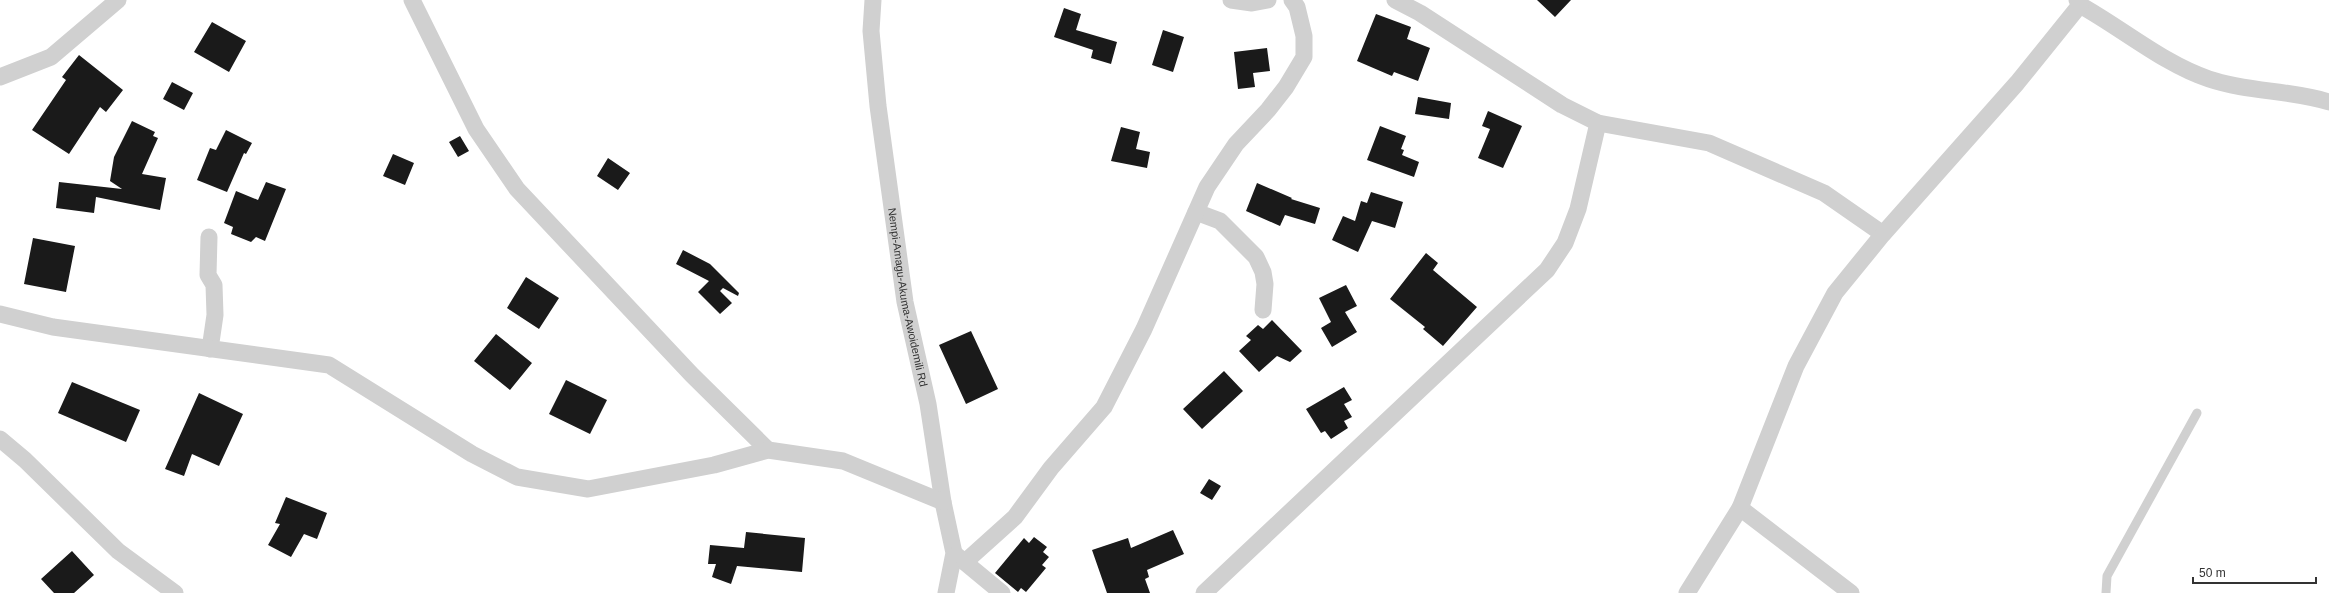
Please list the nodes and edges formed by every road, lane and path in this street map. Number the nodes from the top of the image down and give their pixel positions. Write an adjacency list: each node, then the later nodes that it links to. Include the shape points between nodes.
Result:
1 (118, 0): 9 (street, via 51,58)
2 (412, 0): 20 (street, via 476,129 517,190 692,376)
3 (873, 0): 21 (street, Nempi-Amagu-Akuma-Awoidemili Rd, via 871,31 878,106 905,302 928,404)
4 (1231, 0): 5 (street, via 1252,3)
5 (1268, 0)
6 (1292, 0): 12 (street, via 1297,7 1304,36 1304,57 1286,87 1236,144 1207,187)
7 (1395, 0): 11 (street, via 1427,17 1562,104)
8 (2079, 3): 10 (street, via 2183,69 2211,80); 13 (street, via 2016,83)
9 (0, 77)
10 (2329, 102)
11 (1598, 123): 13 (street, via 1709,143 1824,193); 27 (street, via 1578,209 1565,243 1547,270)
12 (1196, 212): 15 (street, via 1220,221 1256,257 1265,284); 23 (street, via 1144,329 1104,407 1050,468 1015,517)
13 (1883, 234): 22 (street, via 1835,293 1796,366)
14 (209, 237): 17 (street, via 208,275 214,285 215,315)
15 (1263, 310)
16 (0, 314): 17 (street, via 53,327)
17 (210, 349): 20 (street, via 329,365 472,454 517,477 588,489 714,464)
18 (2197, 413): 30 (lane, via 2107,576)
19 (0, 439): 24 (street, via 118,551)
20 (768, 450): 21 (street, via 843,461)
21 (942, 502): 23 (street, Nempi-Amagu-Akuma-Awoidemili Rd)
22 (1740, 508): 28 (street); 29 (street)
23 (960, 558): 25 (street, Nempi-Amagu-Akuma-Awoidemili Rd); 26 (street)
24 (175, 593)
25 (946, 593)
26 (1002, 593)
27 (1204, 593)
28 (1687, 593)
29 (1852, 593)
30 (2106, 593)

